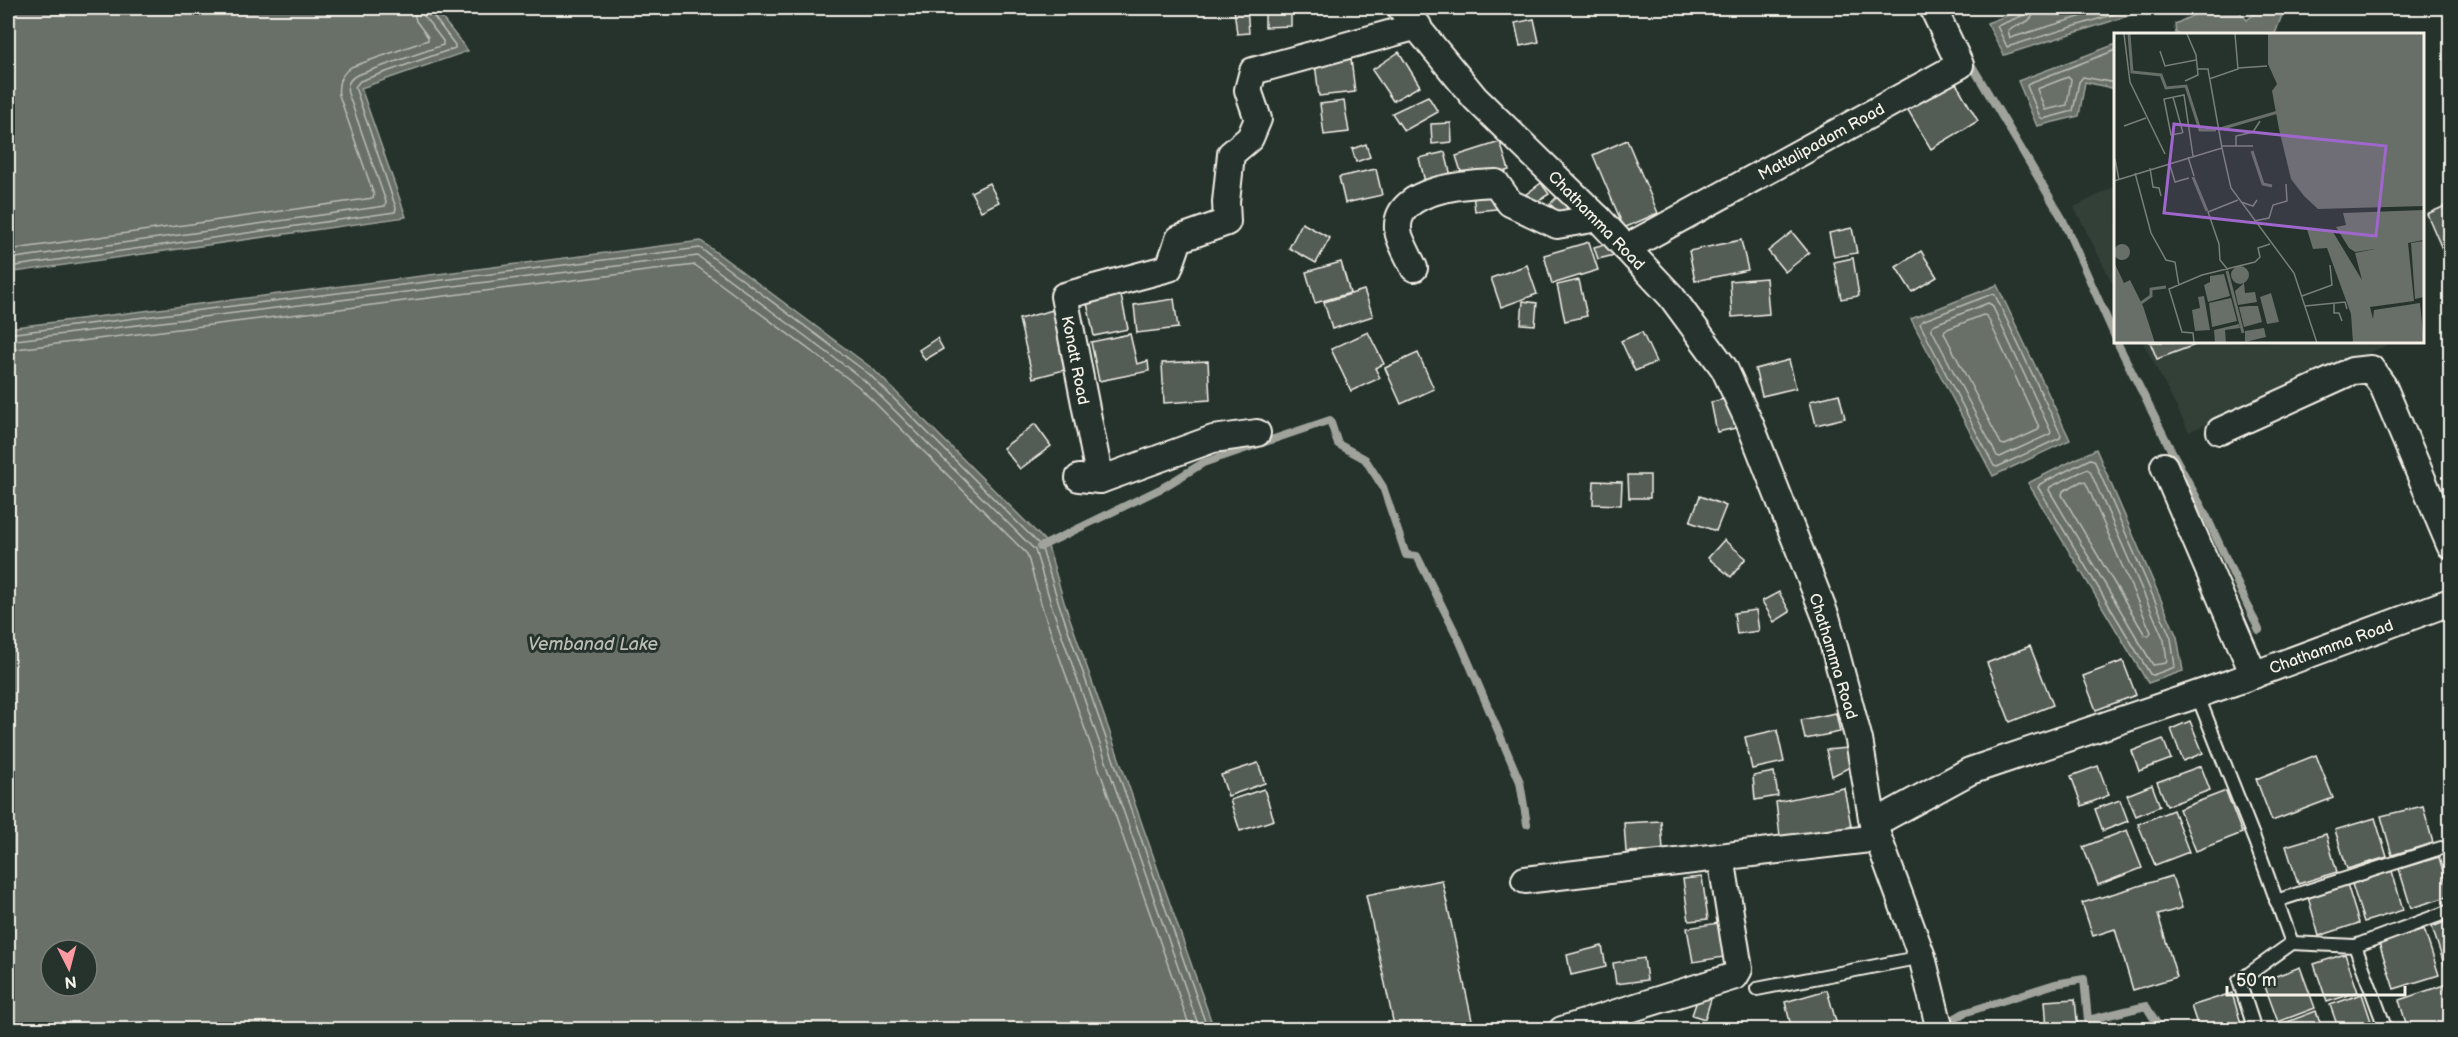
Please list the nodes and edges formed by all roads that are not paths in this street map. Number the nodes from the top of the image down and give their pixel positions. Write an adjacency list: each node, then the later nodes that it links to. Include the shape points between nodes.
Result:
1 (1933, 8): 4 (street, Mattalipadam Road, via 1960,65)
2 (1410, 17): 3 (street, Chathamma Road, via 1475,98); 7 (street, Konatt Road, via 1253,71 1248,90 1258,119 1250,138 1231,154 1227,222 1179,238 1169,268 1064,296 1089,479 1213,439)
3 (1599, 218): 4 (street, Chathamma Road); 5 (street, via 1557,225 1510,203 1496,183 1453,187 1413,200 1402,212 1398,229)
4 (1626, 248): 13 (street, Chathamma Road, via 1671,296 1724,368 1750,424 1827,620 1859,740)
5 (1414, 268)
6 (2220, 431): 9 (street, via 2352,371 2371,369 2383,386)
7 (1257, 433)
8 (2164, 466): 11 (street)
9 (2451, 545)
10 (2451, 602): 11 (street, Chathamma Road)
11 (2254, 675): 12 (street, Chathamma Road)
12 (2197, 694): 13 (street, Chathamma Road, via 1970,771); 17 (lane)
13 (1876, 831): 15 (street); 21 (street)
14 (2441, 848): 17 (lane)
15 (1721, 857): 16 (street); 23 (street, via 1739,969 1735,976)
16 (1525, 880)
17 (2276, 901): 19 (lane)
18 (2451, 911): 20 (lane)
19 (2292, 943): 20 (lane); 25 (lane, via 2239,981)
20 (2355, 946): 26 (lane)
21 (1922, 957): 22 (lane); 24 (street)
22 (1757, 989)
23 (1562, 1029)
24 (1940, 1029)
25 (2255, 1029)
26 (2386, 1029)

